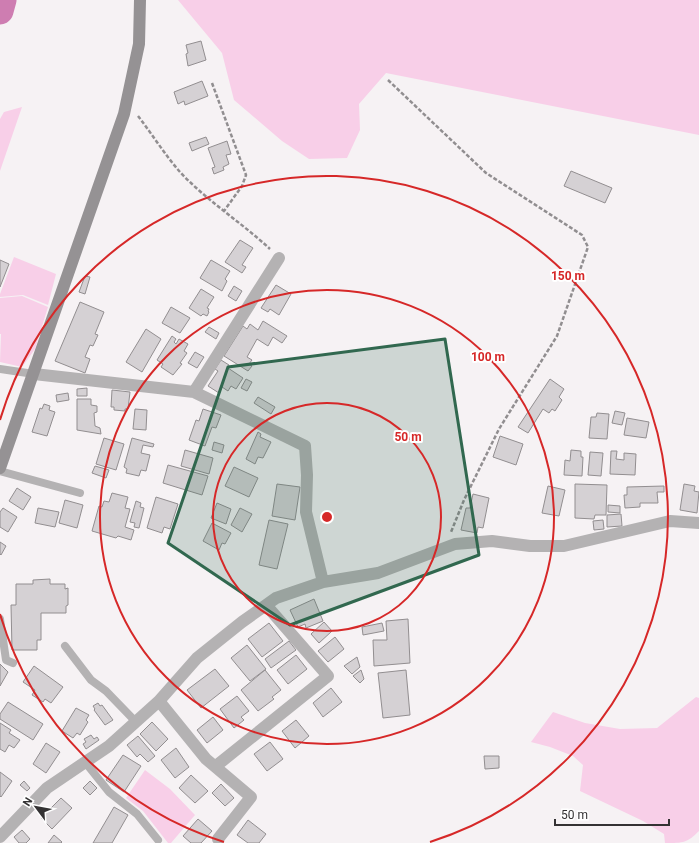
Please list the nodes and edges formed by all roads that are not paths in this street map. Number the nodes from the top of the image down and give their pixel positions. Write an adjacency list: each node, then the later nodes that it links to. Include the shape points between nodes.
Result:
1 (140, 0): 4 (street, via 138,44 124,114)
2 (279, 258): 5 (street)
3 (0, 369): 4 (lane)
4 (34, 374): 5 (street); 6 (street)
5 (194, 392): 9 (street, via 305,446 306,512)
6 (0, 469): 7 (lane)
7 (80, 493)
8 (699, 523): 9 (street, via 670,521 564,546 530,546 492,541 455,544 378,573)
9 (323, 582): 10 (street, via 276,598)
10 (266, 605): 14 (street, via 197,658); 17 (street, via 328,676)
11 (0, 619): 13 (lane, via 6,660)
12 (65, 646): 15 (lane, via 91,680 106,691)
13 (13, 663)
14 (159, 701): 15 (street); 17 (street, via 206,759)
15 (136, 722): 16 (street)
16 (85, 762): 18 (street, via 47,788); 20 (lane, via 109,792 137,814)
17 (216, 766): 19 (street, via 251,797)
18 (0, 837)
19 (218, 839)
20 (158, 840)

